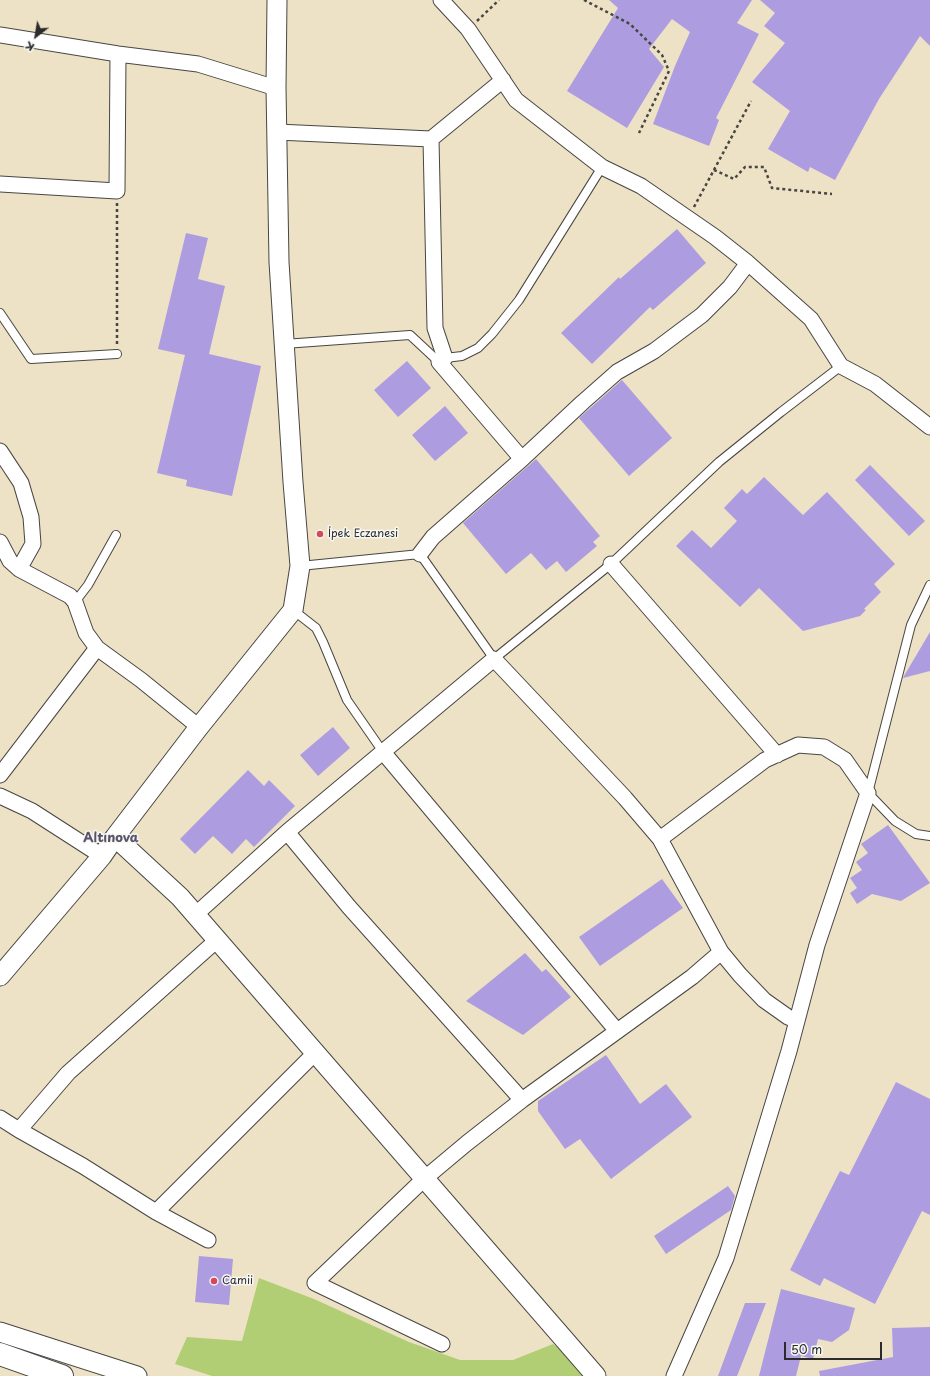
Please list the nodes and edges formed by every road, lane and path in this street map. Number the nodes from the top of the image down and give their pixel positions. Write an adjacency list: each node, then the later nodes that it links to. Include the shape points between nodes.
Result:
1 (277, 0): 9 (street)
2 (441, 0): 5 (street)
3 (499, 0): 5 (path)
4 (584, 0): 12 (path, via 630,24 662,55 669,71)
5 (468, 29): 8 (street)
6 (0, 35): 7 (street)
7 (118, 54): 9 (street, via 198,64); 17 (street)
8 (502, 80): 13 (street); 14 (street, via 516,100)
9 (276, 88): 11 (street)
10 (751, 101): 15 (path)
11 (277, 132): 13 (street); 22 (street, via 279,262)
12 (639, 133)
13 (431, 139): 24 (street, via 435,328)
14 (602, 167): 19 (street, via 641,186); 24 (lane, via 519,300 492,334 478,348 462,356)
15 (714, 170): 18 (path, via 734,179 745,166 764,167 772,188); 19 (path)
16 (0, 184): 17 (street)
17 (117, 191): 23 (path)
18 (832, 194)
19 (688, 218): 20 (street)
20 (748, 264): 25 (street, via 812,319); 28 (street, via 730,287 702,315 654,351 617,372)
21 (0, 313): 23 (lane, via 31,359)
22 (284, 344): 24 (lane, via 410,335); 34 (street)
23 (117, 354)
24 (442, 360): 28 (street)
25 (841, 366): 26 (street, via 875,384); 33 (lane, via 719,462)
26 (930, 427)
27 (0, 451): 32 (street, via 21,483 31,517 33,544)
28 (522, 459): 31 (street, via 433,537)
29 (116, 535): 36 (lane, via 88,585)
30 (0, 542): 32 (street)
31 (420, 554): 34 (lane); 39 (lane)
32 (9, 564): 36 (street, via 70,596)
33 (610, 564): 39 (lane); 42 (street)
34 (300, 566): 37 (street)
35 (930, 584): 44 (lane, via 910,625)
36 (75, 602): 38 (street, via 86,632)
37 (293, 610): 40 (street); 41 (lane, via 316,628 347,700)
38 (97, 648): 40 (street); 43 (street)
39 (494, 659): 41 (street); 49 (street, via 625,798)
40 (198, 727): 48 (street)
41 (383, 752): 46 (street); 56 (street)
42 (777, 755): 44 (street, via 798,745 824,746 846,760); 49 (street, via 765,760)
43 (0, 775)
44 (868, 793): 47 (lane, via 895,821 916,834); 55 (street, via 817,945)
45 (0, 796): 50 (street, via 32,811)
46 (287, 832): 51 (street); 58 (street, via 350,907)
47 (930, 836)
48 (115, 837): 50 (street); 51 (street)
49 (660, 839): 53 (street)
50 (102, 856): 54 (street)
51 (195, 914): 52 (street)
52 (217, 940): 57 (street); 60 (street, via 68,1072)
53 (721, 952): 55 (street, via 764,1000); 56 (street, via 692,977)
54 (0, 976)
55 (797, 1021): 70 (street, via 726,1258)
56 (617, 1031): 58 (street)
57 (315, 1053): 61 (street); 62 (street)
58 (522, 1100): 61 (street)
59 (0, 1118): 60 (street)
60 (19, 1130): 62 (street)
61 (424, 1179): 65 (street, via 315,1282); 69 (street)
62 (156, 1212): 63 (street)
63 (208, 1240)
64 (0, 1332): 68 (street)
65 (442, 1344)
66 (0, 1354): 67 (main road)
67 (62, 1376)
68 (137, 1376)
69 (596, 1376)
70 (674, 1376)

